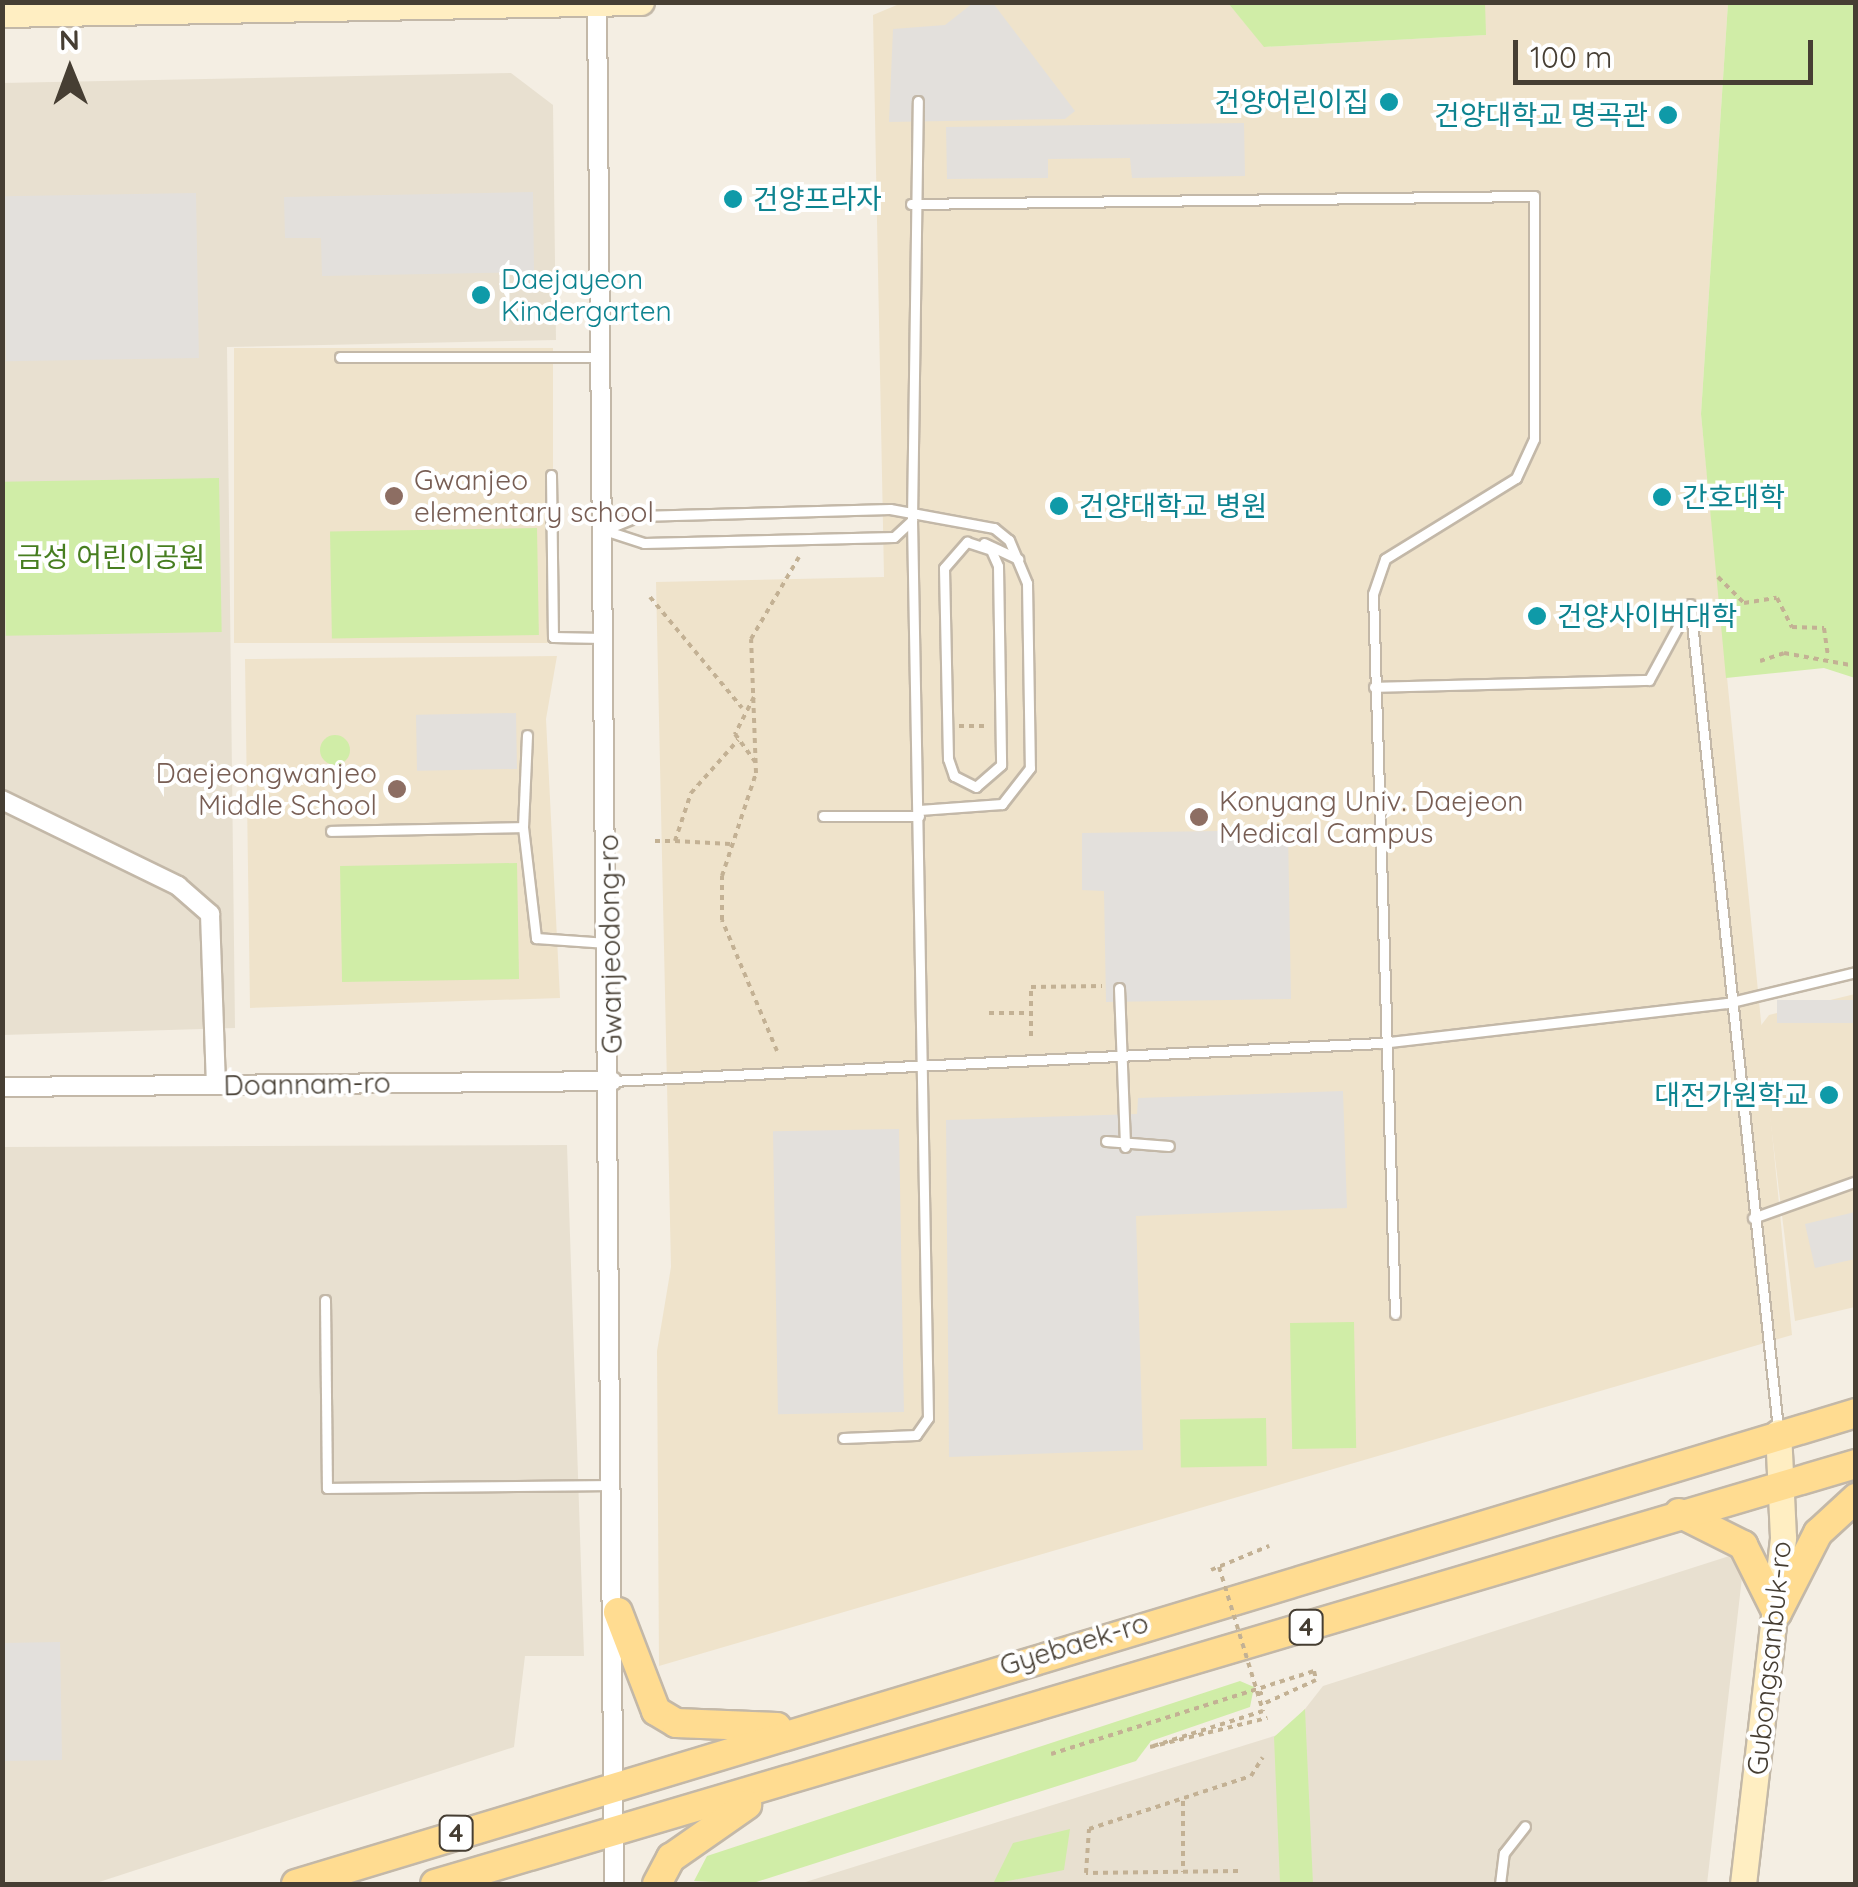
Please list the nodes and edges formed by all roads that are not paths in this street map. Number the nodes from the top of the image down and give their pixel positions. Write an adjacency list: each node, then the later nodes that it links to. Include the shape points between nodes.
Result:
1 (641, 2): 2 (street)
2 (597, 3): 3 (street); 7 (street, Gwanjeodong-ro)
3 (2, 14)
4 (918, 101): 5 (lane)
5 (911, 204): 9 (lane); 17 (lane, via 1534,196 1534,439 1516,478 1386,559 1372,594)
6 (340, 357): 7 (lane)
7 (602, 357): 11 (street, Gwanjeodong-ro)
8 (551, 475): 16 (lane, via 553,636)
9 (912, 520): 10 (lane); 11 (lane, via 890,509 638,516); 11 (lane, via 894,537 644,543); 20 (lane)
10 (980, 524): 13 (lane); 15 (lane, via 1010,540)
11 (604, 530): 16 (street, Gwanjeodong-ro)
12 (976, 542): 13 (lane); 14 (lane); 14 (lane, via 951,551 944,568 948,759 954,776 976,786 1001,766)
13 (992, 543): 14 (lane); 15 (lane)
14 (996, 557)
15 (1022, 560): 20 (lane, via 1030,754 1022,788 992,806)
16 (606, 638): 24 (street, Gwanjeodong-ro)
17 (1374, 687): 27 (lane, via 1650,680 1690,604); 28 (lane)
18 (527, 735): 22 (lane)
19 (2, 800): 32 (street, via 178,886 210,914)
20 (919, 813): 21 (lane); 30 (lane)
21 (822, 816)
22 (524, 827): 23 (lane); 24 (lane, via 536,938)
23 (331, 832)
24 (610, 942): 31 (street, Gwanjeodong-ro)
25 (1856, 972): 27 (lane)
26 (1118, 988): 29 (lane)
27 (1727, 1003): 28 (lane); 38 (lane)
28 (1381, 1042): 29 (lane); 40 (lane)
29 (1124, 1054): 30 (lane); 36 (lane)
30 (924, 1070): 31 (lane); 43 (lane, via 928,1418 916,1435)
31 (612, 1081): 32 (street, Doannam-ro); 46 (street, Gwanjeodong-ro)
32 (216, 1085): 33 (street, Doannam-ro)
33 (2, 1087)
34 (1106, 1141): 36 (lane)
35 (1169, 1146): 36 (lane)
36 (1125, 1148)
37 (1854, 1182): 38 (lane)
38 (1753, 1218): 42 (lane)
39 (326, 1300): 46 (lane, via 327,1488)
40 (1395, 1314)
41 (1856, 1413): 42 (main road, Gyebaek-ro / 4)
42 (1778, 1432): 45 (street, Gubongsanbuk-ro); 51 (main road, Gyebaek-ro / 4)
43 (843, 1438)
44 (1856, 1464): 45 (main road, Gyebaek-ro / 4)
45 (1786, 1480): 48 (main road, Gyebaek-ro / 4); 50 (street, Gubongsanbuk-ro)
46 (617, 1485): 49 (street, Gwanjeodong-ro)
47 (1856, 1498): 50 (main road, via 1818,1533)
48 (1679, 1513): 50 (main road, via 1744,1545); 53 (main road, Gyebaek-ro / 4)
49 (618, 1612): 51 (main road, via 656,1711 676,1724); 52 (street, Gwanjeodong-ro)
50 (1777, 1614): 61 (street, Gubongsanbuk-ro)
51 (794, 1728): 52 (main road, Gyebaek-ro / 4)
52 (616, 1783): 55 (street, Gwanjeodong-ro); 56 (main road, Gyebaek-ro / 4)
53 (758, 1795): 55 (main road, Gyebaek-ro / 4); 59 (main road, via 678,1851)
54 (1524, 1826): 60 (lane, via 1504,1853)
55 (615, 1833): 57 (main road, Gyebaek-ro / 4); 58 (street, Gwanjeodong-ro)
56 (296, 1884)
57 (435, 1884)
58 (614, 1884)
59 (657, 1884)
60 (1500, 1884)
61 (1743, 1884)

